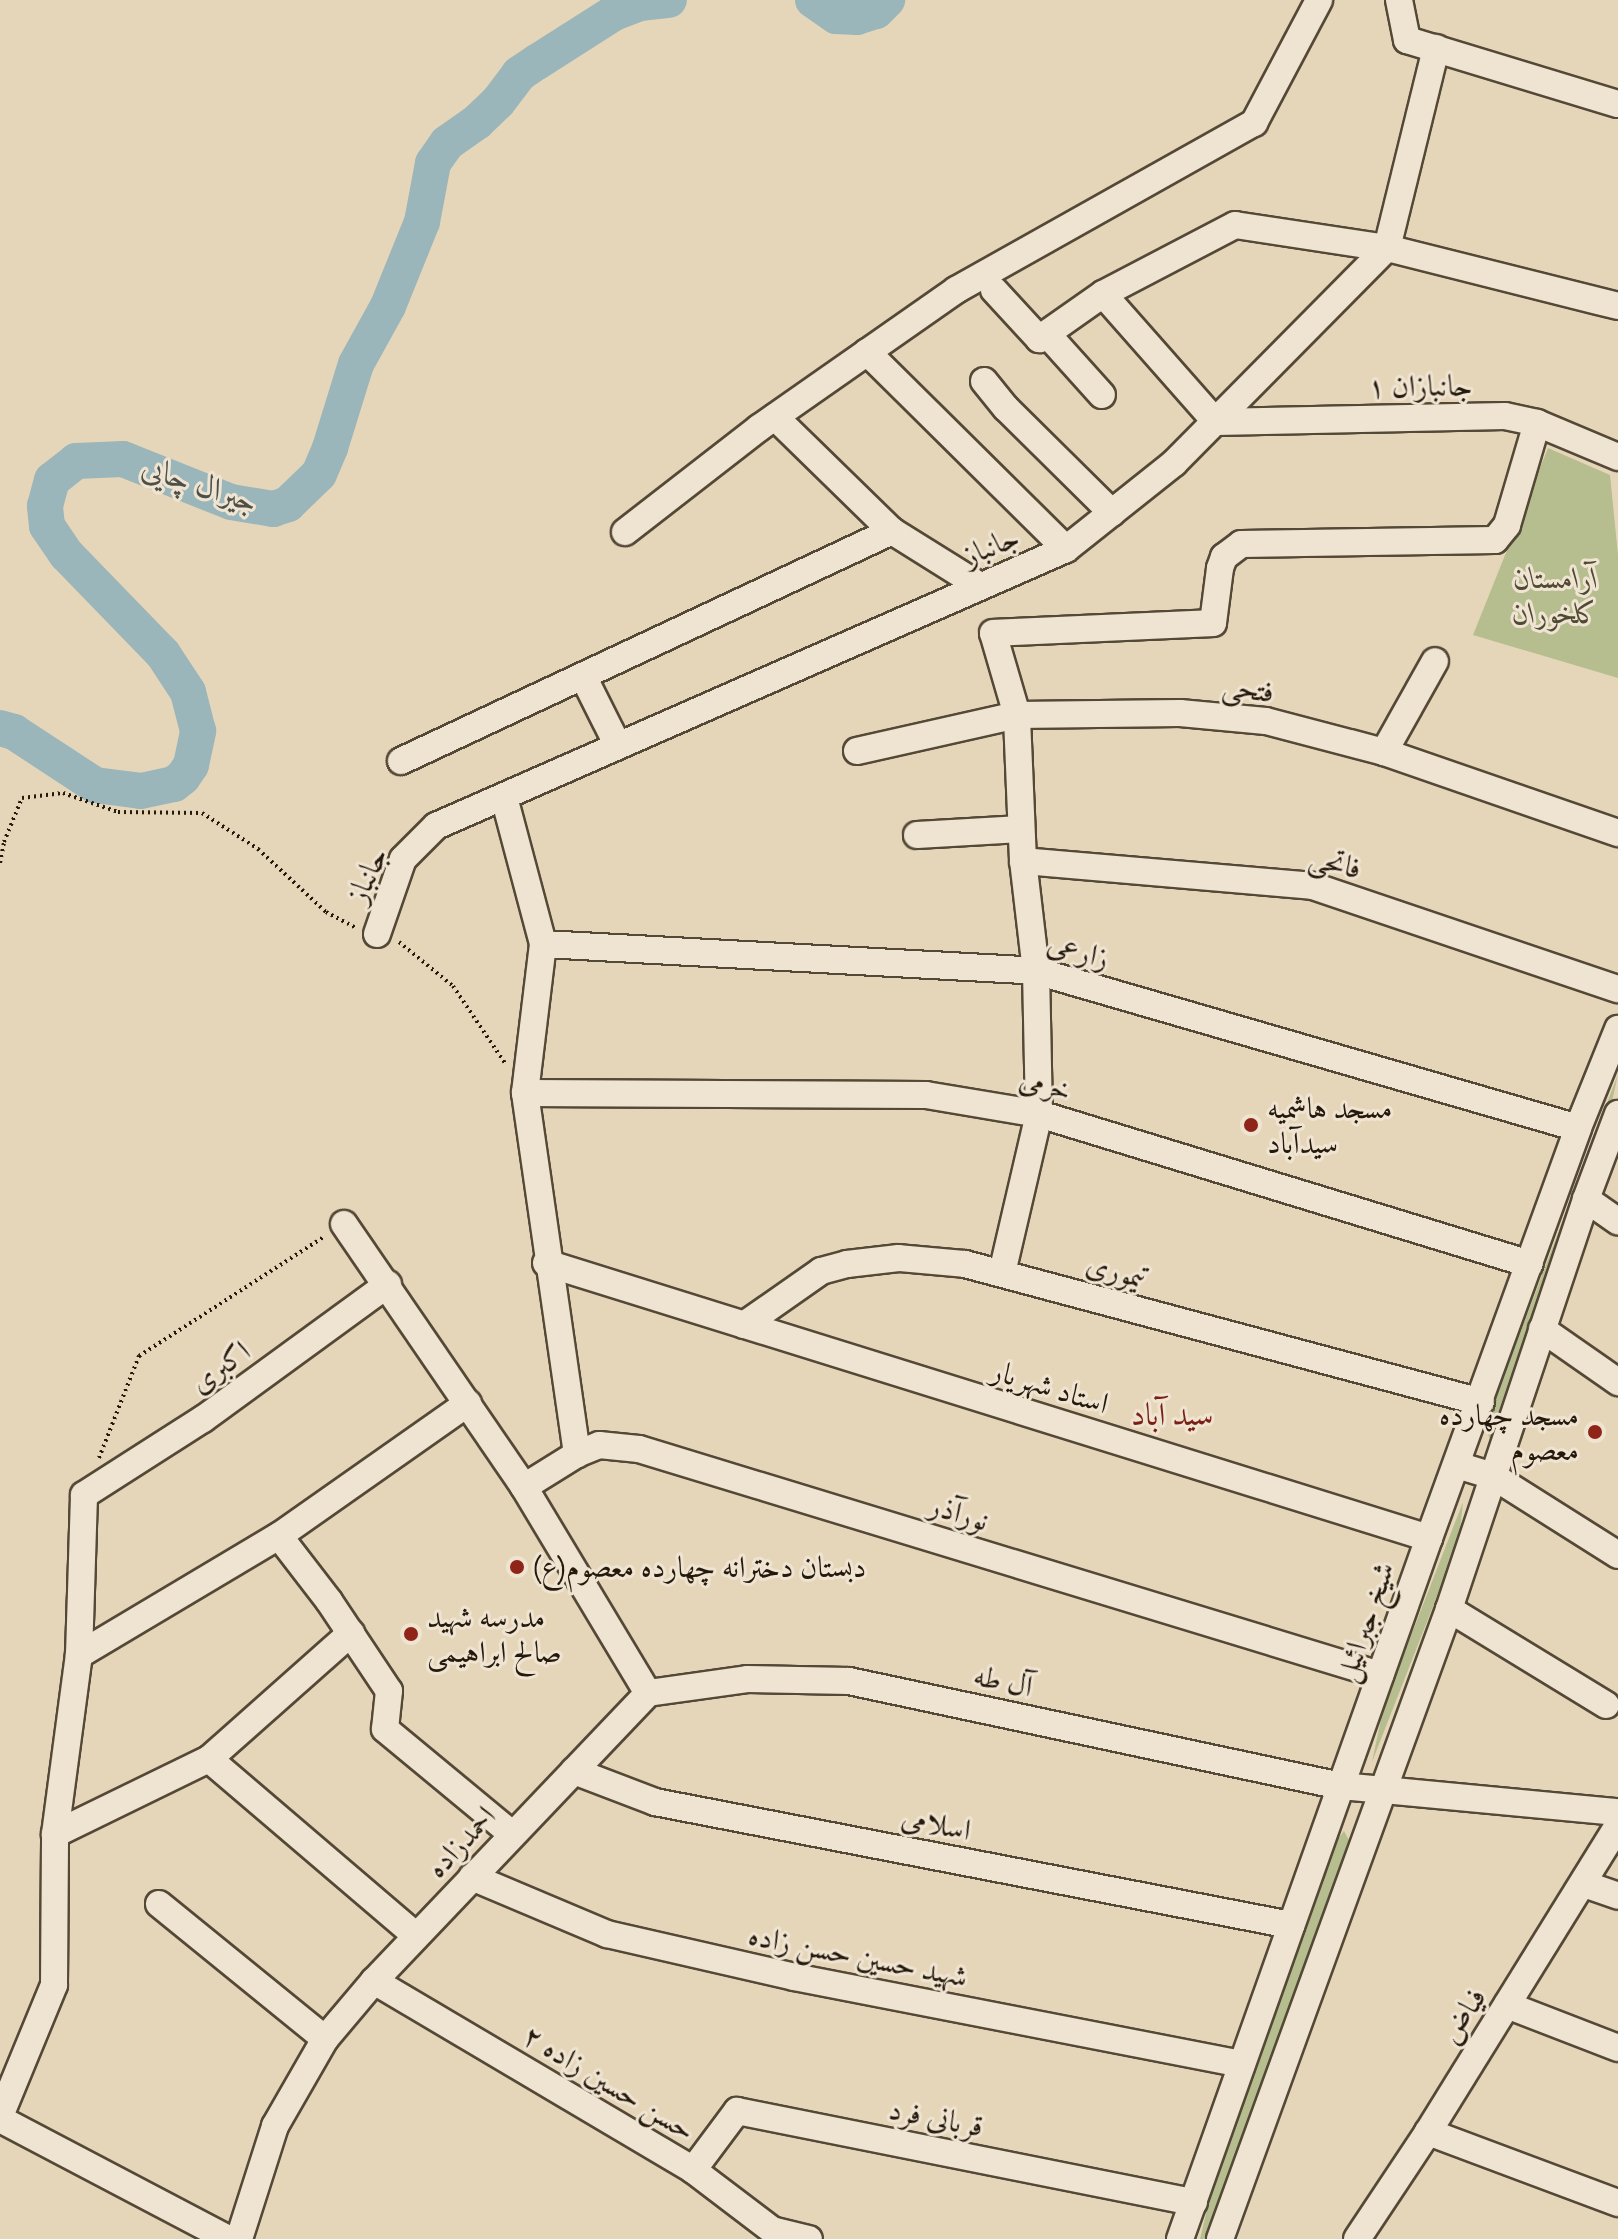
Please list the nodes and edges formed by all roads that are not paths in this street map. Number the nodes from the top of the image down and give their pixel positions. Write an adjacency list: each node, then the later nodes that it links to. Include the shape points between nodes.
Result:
1 (1319, 0): 10 (street, via 1254,123 956,290)
2 (1399, 0): 3 (street, via 1407,40)
3 (1436, 48): 4 (street); 5 (street)
4 (1618, 104)
5 (1387, 248): 7 (street, via 1235,225); 8 (street); 14 (street, جانباز)
6 (994, 290): 9 (street, via 1039,339)
7 (1103, 294): 9 (street); 14 (street)
8 (1618, 306)
9 (1047, 334): 12 (street)
10 (867, 352): 13 (street); 20 (street)
11 (984, 381): 17 (street)
12 (1102, 395)
13 (775, 417): 18 (street); 19 (street)
14 (1216, 422): 15 (street, جانبازان ۱, via 1505,416); 17 (street, جانباز)
15 (1537, 423): 16 (street, جانبازان ۱); 24 (street, via 1507,525 1495,540 1241,544 1224,557 1220,568 1213,623 993,633)
16 (1618, 457)
17 (1112, 513): 20 (street, جانباز)
18 (892, 531): 21 (street); 23 (street)
19 (625, 532)
20 (1066, 549): 21 (street, جانباز)
21 (980, 586): 25 (street, جانباز)
22 (1435, 661): 27 (street)
23 (583, 676): 25 (street); 28 (street)
24 (1017, 715): 26 (street, فتحی); 27 (street, فتحی, via 1180,713 1266,721); 30 (street)
25 (618, 746): 29 (street, جانباز)
26 (857, 751)
27 (1384, 752): 31 (street, فتحی)
28 (401, 761)
29 (504, 797): 34 (street, جانباز, via 436,826 403,859); 35 (street)
30 (1021, 829): 32 (street); 33 (street)
31 (1618, 833)
32 (917, 835)
33 (1023, 861): 36 (street); 37 (street, فاتحی, via 1313,886)
34 (377, 934)
35 (543, 944): 36 (street, زارعی); 39 (street)
36 (1036, 971): 40 (street); 42 (street, زارعی)
37 (1618, 989)
38 (1618, 1029): 42 (street, شیخ جبرائیل)
39 (525, 1093): 40 (street, خرمی, via 926,1095); 46 (street)
40 (1039, 1114): 47 (street, خرمی); 48 (street)
41 (1618, 1114): 43 (street)
42 (1578, 1128): 47 (street, شیخ جبرائیل)
43 (1586, 1199): 44 (street); 51 (street)
44 (1618, 1221)
45 (344, 1224): 49 (street)
46 (546, 1263): 50 (street, استاد شهریار); 55 (street)
47 (1530, 1264): 53 (street, شیخ جبرائیل)
48 (1002, 1273): 50 (street, تیموری, via 899,1258 847,1264 821,1271); 53 (street, تیموری)
49 (388, 1284): 54 (street); 64 (street, اکبری, via 203,1419 84,1495)
50 (744, 1325): 60 (street, استاد شهریار)
51 (1542, 1329): 52 (street); 57 (street)
52 (1618, 1382)
53 (1481, 1402): 56 (street, شیخ جبرائیل)
54 (468, 1403): 58 (street); 59 (street)
55 (577, 1454): 58 (street, نورآذر); 65 (street, نورآذر, via 599,1445 639,1449)
56 (1457, 1465): 57 (street); 60 (street, شیخ جبرائیل)
57 (1493, 1476): 61 (street); 62 (street)
58 (524, 1487): 66 (street)
59 (279, 1536): 63 (street); 64 (street)
60 (1429, 1538): 65 (street, شیخ جبرائیل)
61 (1618, 1555)
62 (1449, 1609): 67 (street); 71 (street)
63 (351, 1633): 68 (street); 75 (street, via 389,1691 385,1729)
64 (79, 1655): 74 (street)
65 (1380, 1675): 70 (street, شیخ جبرائیل)
66 (648, 1693): 69 (street, احمدزاده); 70 (street, آل طه, via 747,1679 849,1681)
67 (1606, 1705)
68 (209, 1759): 74 (street); 81 (street)
69 (574, 1771): 75 (street, احمدزاده); 80 (street, اسلامی, via 655,1802)
70 (1341, 1786): 71 (street, آل طه); 80 (street, شیخ جبرائیل)
71 (1380, 1791): 72 (street, آل طه); 97 (street)
72 (1618, 1812)
73 (1618, 1825): 77 (street, فیاض)
74 (55, 1834): 87 (street, via 54,1985)
75 (512, 1834): 76 (street, احمدزاده)
76 (472, 1877): 81 (street, احمدزاده); 86 (street, شهید حسین حسن زاده, via 607,1934 794,1977)
77 (1584, 1884): 78 (street); 83 (street, فیاض)
78 (1618, 1896)
79 (159, 1904): 84 (street)
80 (1291, 1925): 86 (street, شیخ جبرائیل)
81 (416, 1936): 82 (street, احمدزاده)
82 (374, 1981): 84 (street, احمدزاده); 89 (street, حسن حسین زاده ۲)
83 (1507, 2005): 85 (street); 88 (street, فیاض)
84 (325, 2039): 94 (street, احمدزاده, via 275,2126)
85 (1618, 2048)
86 (1242, 2064): 90 (street, شیخ جبرائیل)
87 (0, 2118): 93 (street)
88 (1428, 2132): 91 (street); 98 (street, فیاض)
89 (693, 2170): 90 (street, قربانی فرد, via 737,2111); 92 (street, حسن حسین زاده ۲)
90 (1194, 2202): 96 (street, شیخ جبرائیل)
91 (1618, 2203)
92 (771, 2234): 95 (street, حسن حسین زاده ۲)
93 (229, 2239)
94 (239, 2239)
95 (809, 2239)
96 (1180, 2239)
97 (1220, 2239)
98 (1357, 2239)

